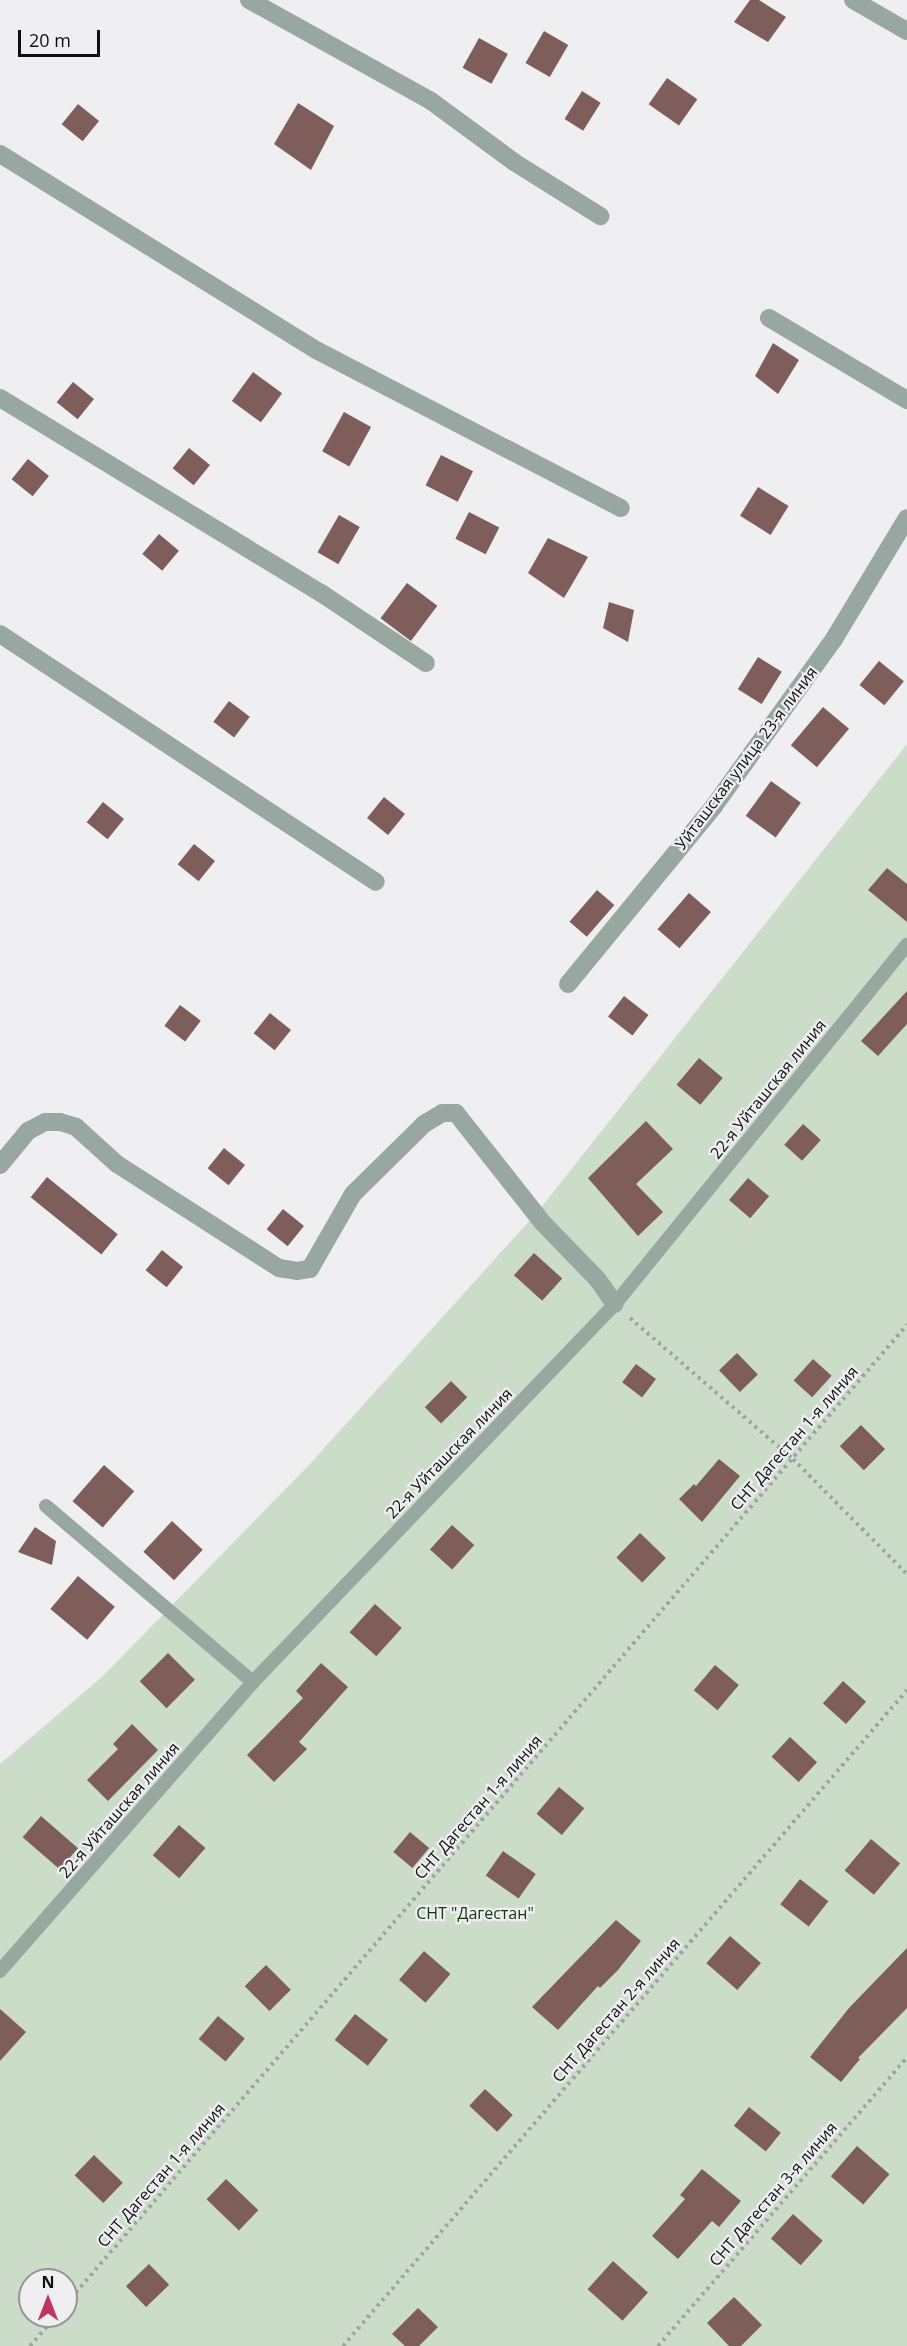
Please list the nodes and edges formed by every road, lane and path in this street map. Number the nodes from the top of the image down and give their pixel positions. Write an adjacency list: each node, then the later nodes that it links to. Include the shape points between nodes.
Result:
1 (249, 0): 5 (street, via 431,101 514,162)
2 (853, 0): 3 (street)
3 (907, 31)
4 (0, 154): 9 (street, via 318,351)
5 (600, 216)
6 (769, 318): 8 (street)
7 (0, 398): 12 (street, via 305,583)
8 (907, 400)
9 (621, 508)
10 (907, 518): 15 (street, Уйташская улица 23-я линия, via 834,639 714,806)
11 (0, 634): 13 (street)
12 (426, 663)
13 (376, 882)
14 (907, 945): 17 (lane, 22-я Уйташская линия)
15 (568, 984)
16 (0, 1165): 17 (street, via 28,1131 45,1122 76,1127 117,1164 279,1268 297,1271 310,1269 352,1194 424,1125 442,1113 456,1113 536,1214 598,1280)
17 (615, 1304): 19 (path); 22 (lane, 22-я Уйташская линия)
18 (907, 1325): 19 (path, СНТ Дагестан 1-я линия)
19 (793, 1459): 21 (path); 26 (path, СНТ Дагестан 1-я линия)
20 (46, 1506): 22 (lane)
21 (907, 1574)
22 (253, 1682): 24 (lane, 22-я Уйташская линия)
23 (907, 1690): 29 (path, СНТ Дагестан 2-я линия)
24 (0, 1971)
25 (907, 2058): 30 (path, СНТ Дагестан 3-я линия)
26 (78, 2290)
27 (46, 2328): 28 (path)
28 (30, 2346)
29 (343, 2346)
30 (658, 2346)

